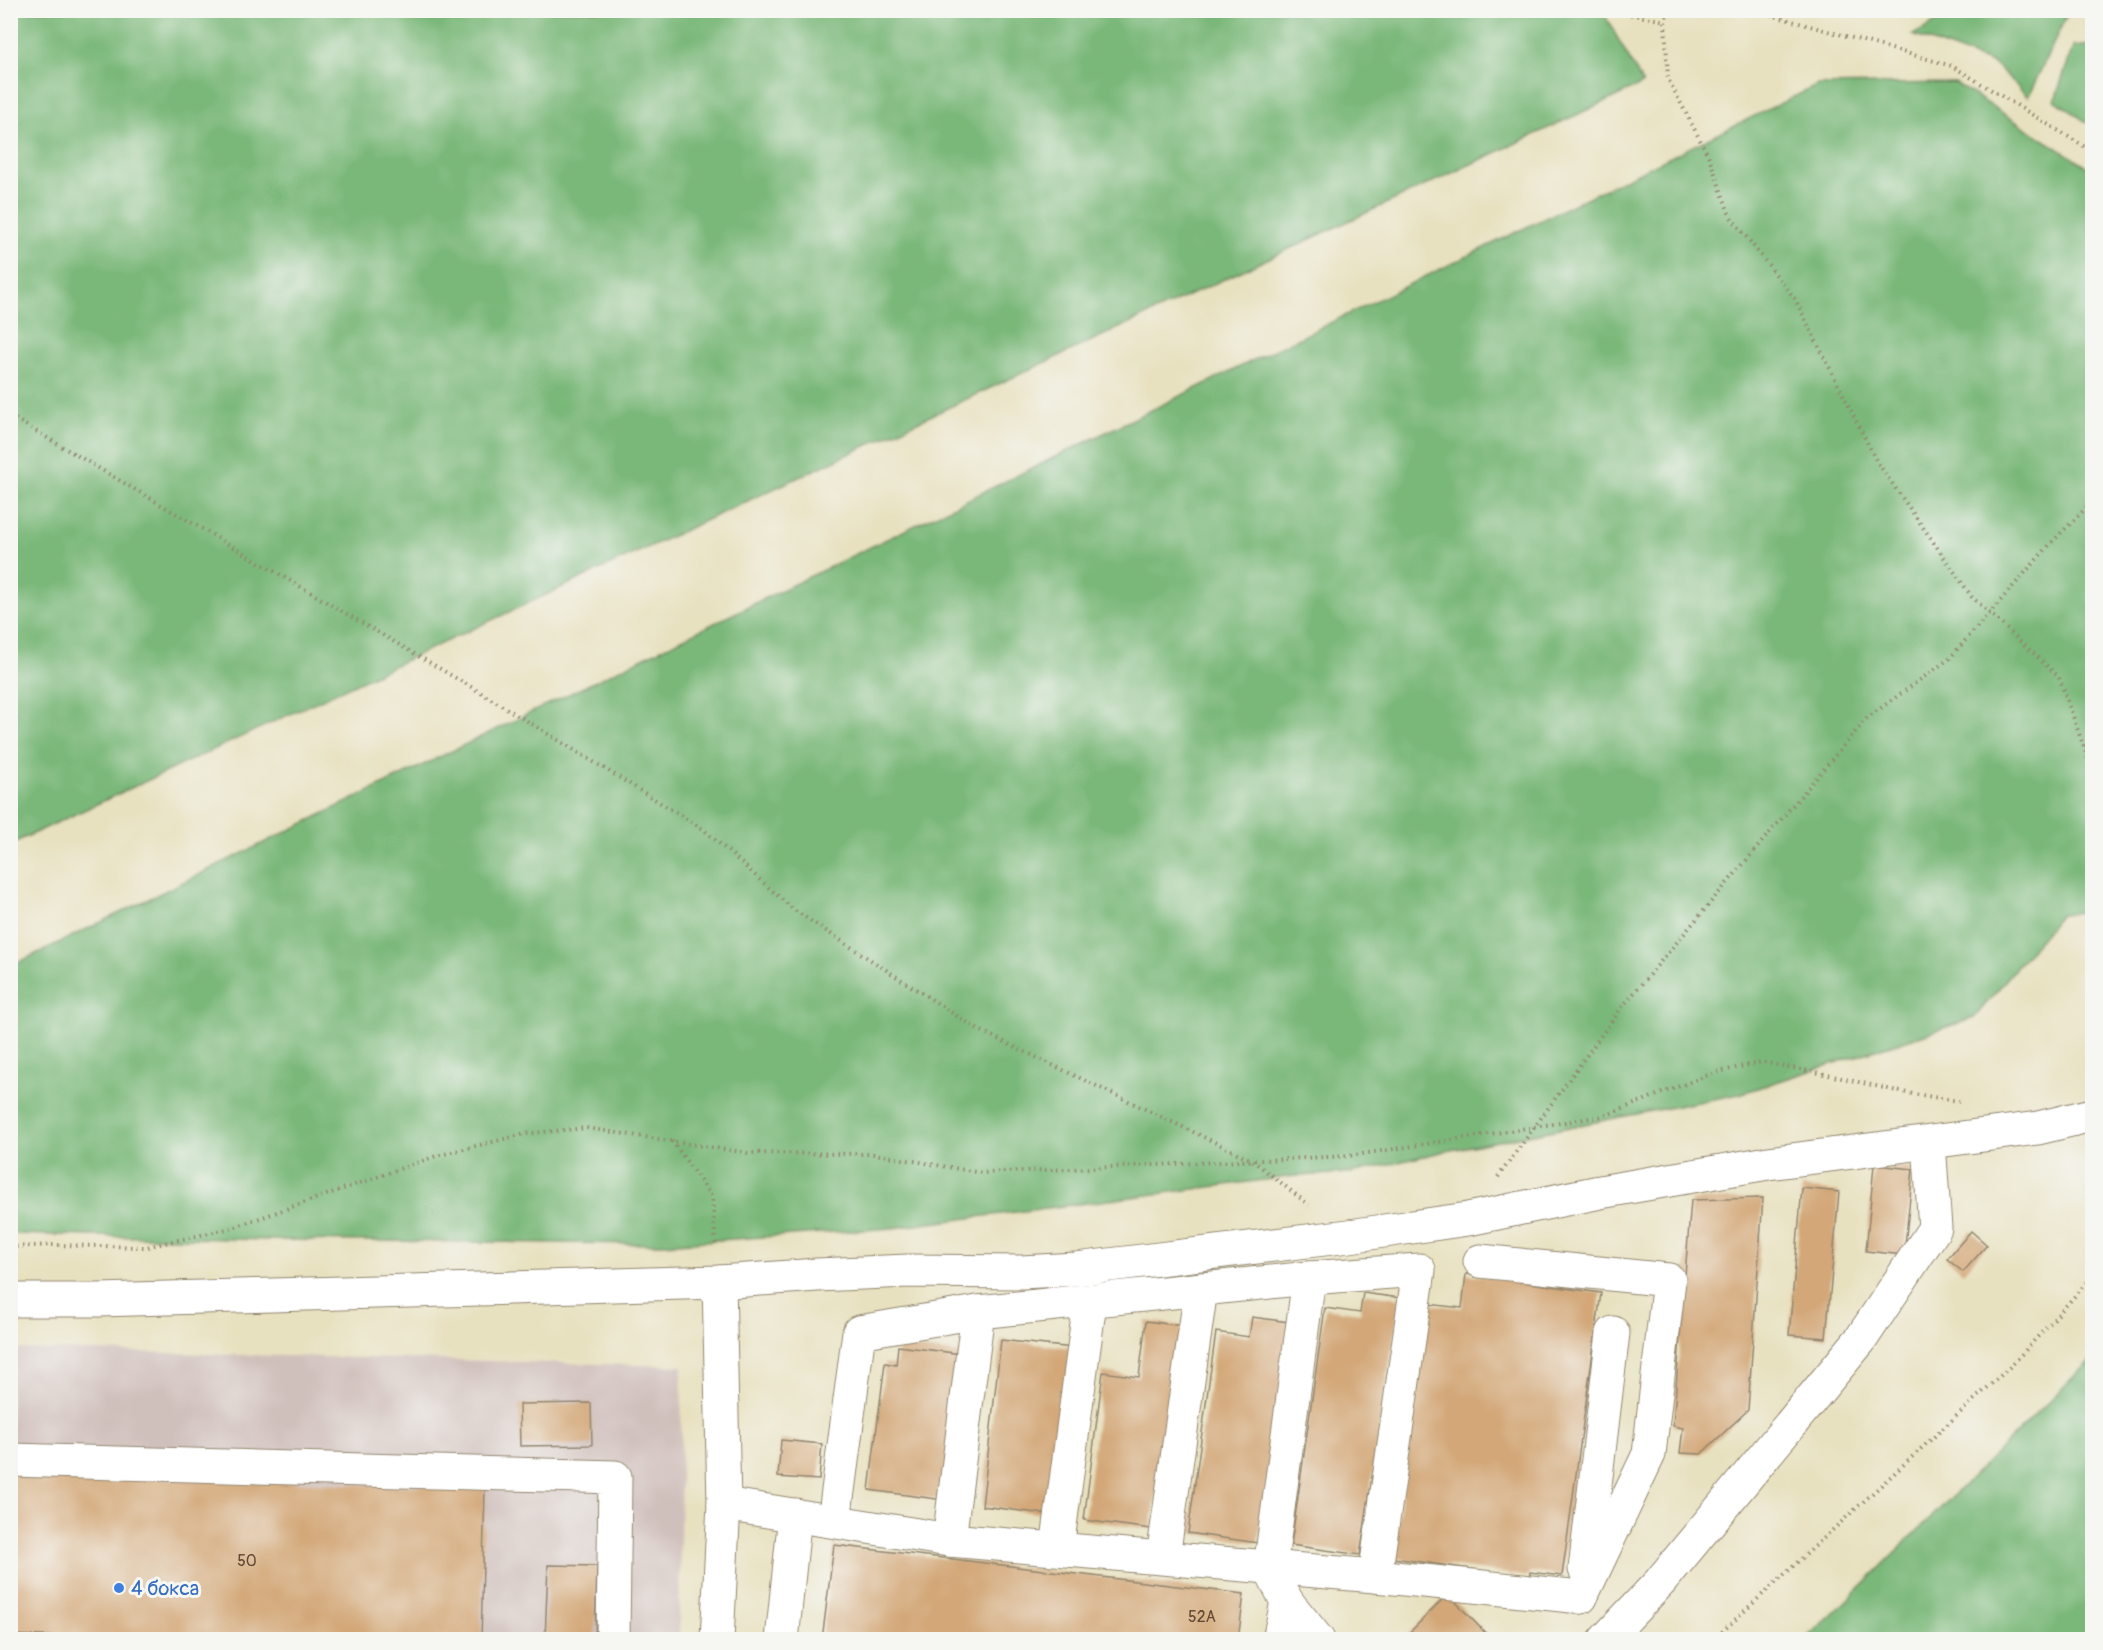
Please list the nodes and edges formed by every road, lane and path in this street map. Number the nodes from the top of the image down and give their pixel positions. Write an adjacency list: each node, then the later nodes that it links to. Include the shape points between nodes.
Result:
1 (1607, 10): 4 (path)
2 (1668, 10): 4 (path)
3 (1753, 10): 5 (path, via 1952,66)
4 (1665, 21): 8 (path, via 1668,79 1709,157 1730,216 1795,299 1877,462 1972,597)
5 (2092, 151)
6 (10, 416): 15 (path, via 483,694 703,829 794,910 977,1029)
7 (2092, 502): 8 (path)
8 (1989, 613): 9 (path, via 2059,676); 12 (path, via 1949,659 1867,718 1622,1006)
9 (2092, 770)
10 (1970, 1102): 12 (path, via 1901,1092 1762,1062 1713,1073 1604,1116)
11 (2092, 1115): 14 (street, via 2038,1128)
12 (1536, 1125): 15 (path, via 1349,1156); 16 (path)
13 (672, 1140): 15 (path, via 748,1153 874,1154 982,1173); 18 (path, via 586,1128 524,1134 436,1156 232,1228 147,1247); 22 (path, via 712,1197)
14 (1929, 1143): 16 (street, via 1767,1163); 45 (street, via 1935,1228 1861,1339 1660,1582)
15 (1252, 1160): 17 (path)
16 (1468, 1219): 17 (street)
17 (1349, 1236): 22 (street, via 1076,1269 874,1272)
18 (10, 1246)
19 (1480, 1261): 37 (street, via 1669,1280 1649,1454)
20 (2092, 1277): 46 (path, via 2012,1365)
21 (1309, 1278): 23 (street); 35 (street); 36 (street, via 1419,1270)
22 (719, 1282): 24 (street); 29 (street)
23 (1201, 1289): 25 (street); 34 (street)
24 (10, 1300)
25 (1090, 1302): 26 (street); 33 (street)
26 (978, 1312): 31 (street, via 859,1332); 32 (street)
27 (1613, 1333): 37 (street)
28 (10, 1460): 40 (street, via 615,1477)
29 (724, 1504): 30 (street); 41 (street)
30 (795, 1515): 31 (street); 42 (street)
31 (834, 1521): 32 (street)
32 (949, 1540): 33 (street)
33 (1057, 1548): 34 (street)
34 (1163, 1557): 35 (street)
35 (1270, 1568): 36 (street); 38 (street)
36 (1375, 1576): 37 (street)
37 (1581, 1597)
38 (1287, 1602): 43 (street); 44 (street)
39 (2092, 1637): 47 (path)
40 (613, 1640)
41 (717, 1640)
42 (782, 1640)
43 (1279, 1640)
44 (1317, 1640)
45 (1605, 1640)
46 (1713, 1640)
47 (2089, 1640)

